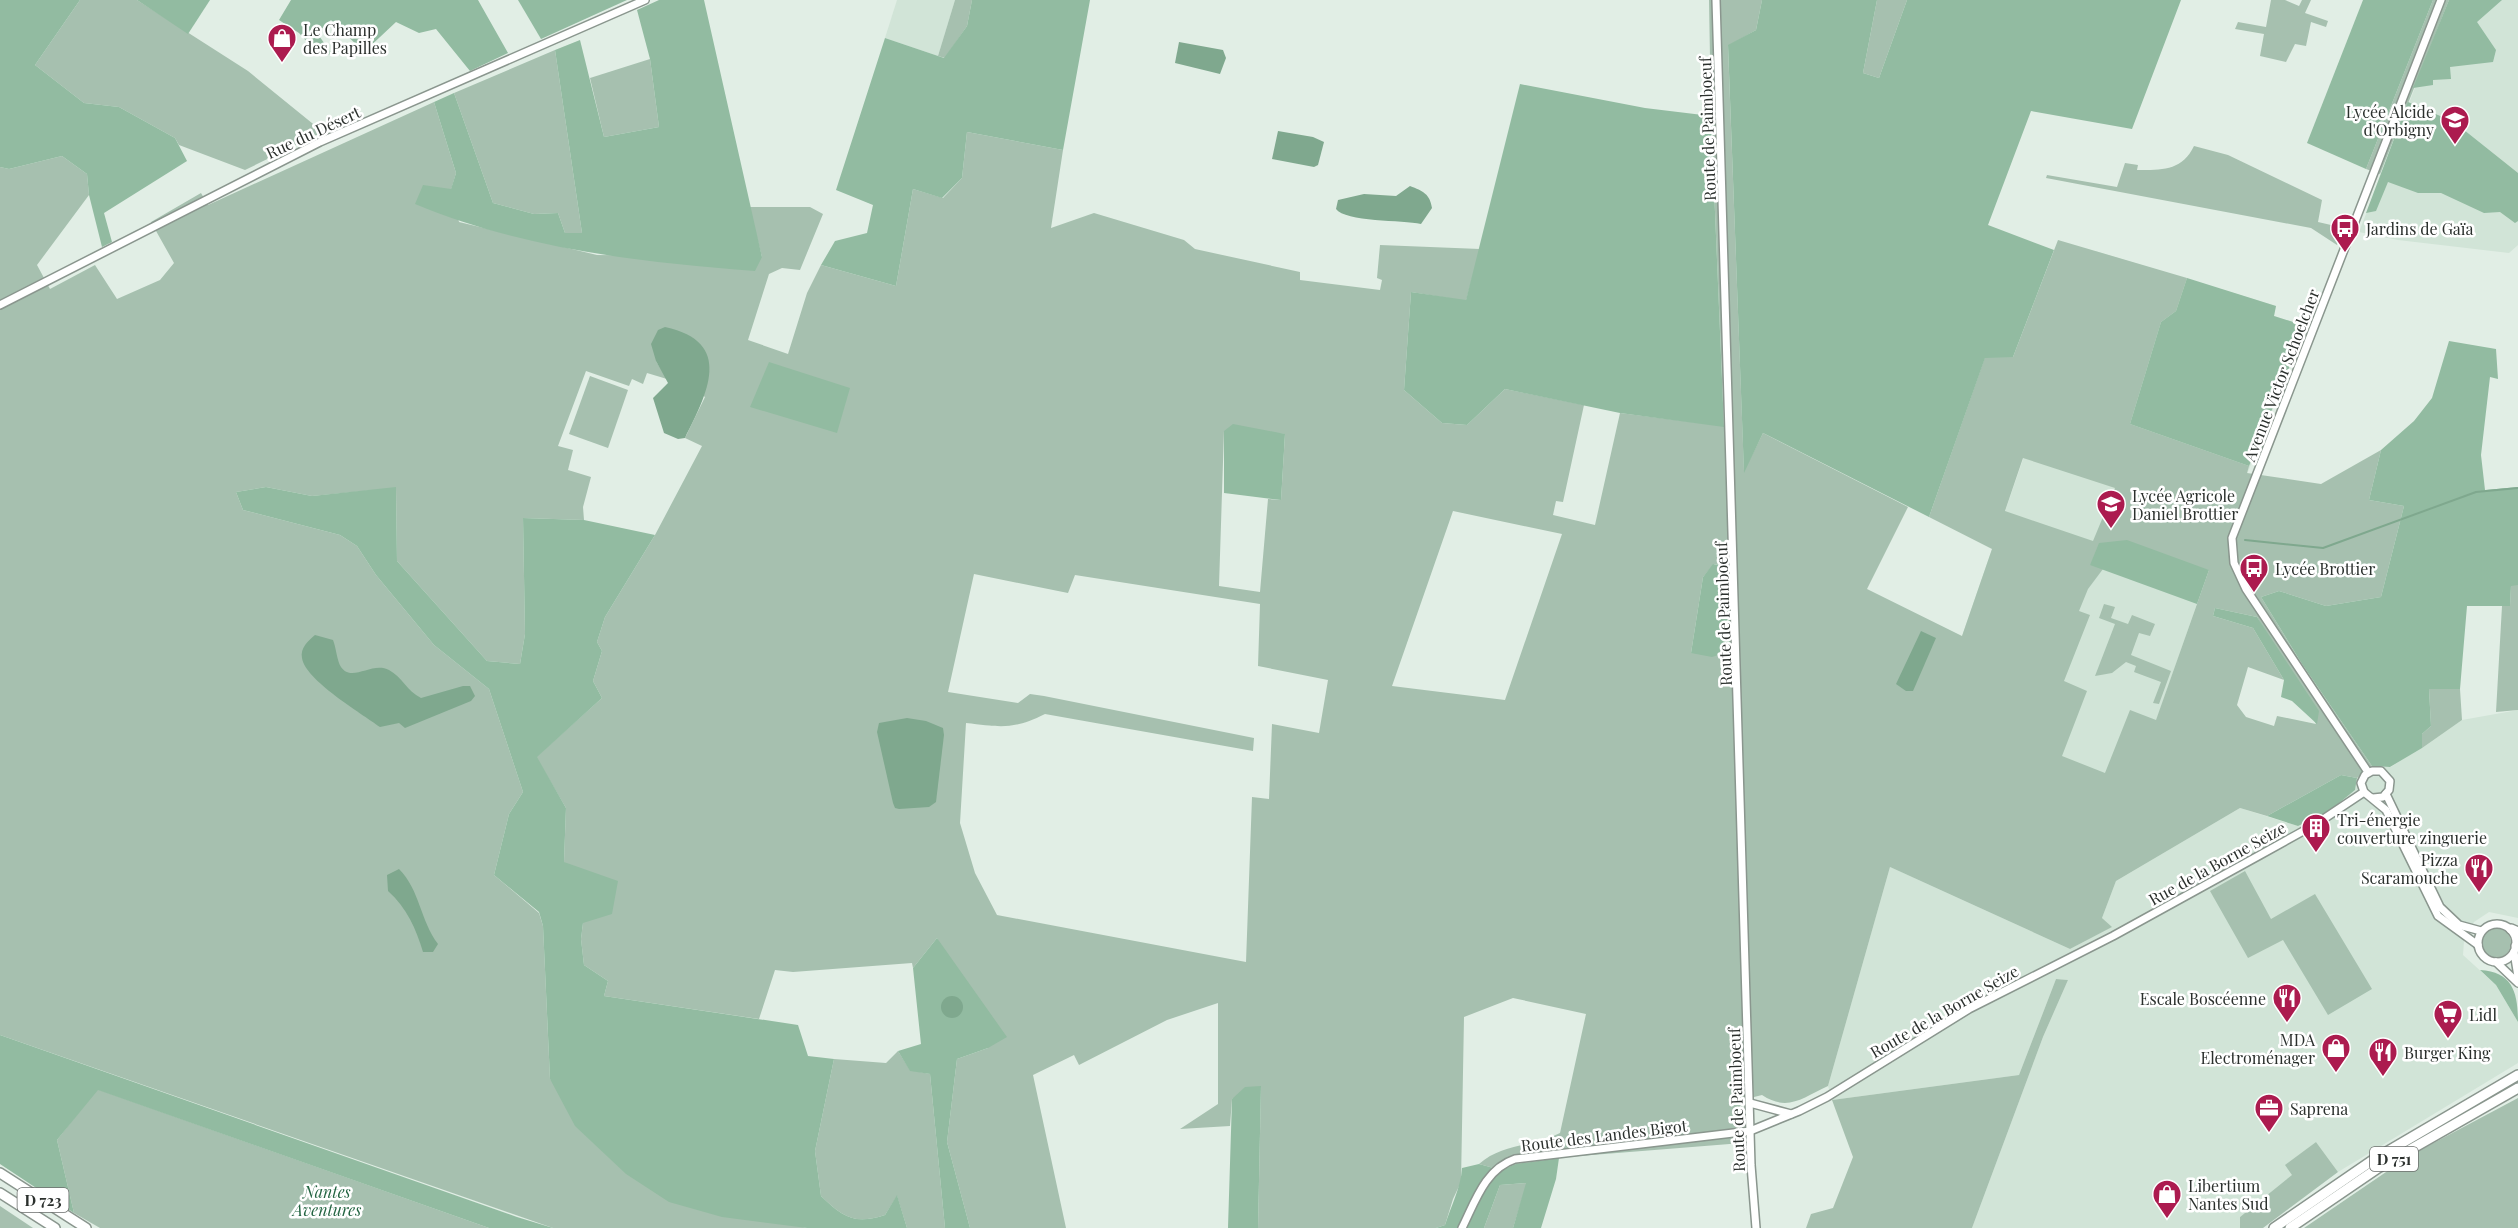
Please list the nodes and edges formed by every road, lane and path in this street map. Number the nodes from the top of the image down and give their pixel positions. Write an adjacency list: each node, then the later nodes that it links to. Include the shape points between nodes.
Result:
1 (645, 0): 4 (street, Rue du Désert, via 320,142)
2 (1716, 0): 19 (street, Route de Paimboeuf)
3 (2441, 0): 5 (street, Avenue Victor Schoelcher, via 2232,538 2234,563 2246,588)
4 (0, 305)
5 (2368, 772): 6 (street, via 2361,783); 7 (street, via 2381,771 2388,776 2390,786)
6 (2364, 792): 8 (street); 11 (street, Rue de la Borne Seize, via 2316,824)
7 (2386, 794): 8 (street); 9 (street, via 2440,907 2459,925)
8 (2373, 798): 12 (street, via 2386,810 2438,916)
9 (2481, 931): 10 (street, via 2497,923); 12 (street)
10 (2515, 931): 13 (street)
11 (2113, 936): 20 (street, Route de la Borne Seize, via 1969,1009 1827,1097)
12 (2478, 945): 14 (street, via 2484,958)
13 (2516, 948): 14 (street, via 2506,960); 15 (street)
14 (2496, 962): 16 (street)
15 (2518, 978)
16 (2518, 983)
17 (2517, 1075): 28 (highway, D 751, via 2373,1160)
18 (2518, 1088): 29 (highway, D 751, via 2378,1168)
19 (1750, 1103): 20 (street); 21 (street, Route de Paimboeuf)
20 (1791, 1114): 21 (street)
21 (1750, 1131): 26 (street, Route des Landes Bigot, via 1515,1159 1490,1175); 27 (street, Route de Paimboeuf)
22 (0, 1173): 25 (highway, D 723)
23 (0, 1193): 24 (highway, D 723)
24 (55, 1228)
25 (87, 1228)
26 (1462, 1228)
27 (1756, 1228)
28 (2274, 1228)
29 (2290, 1228)

